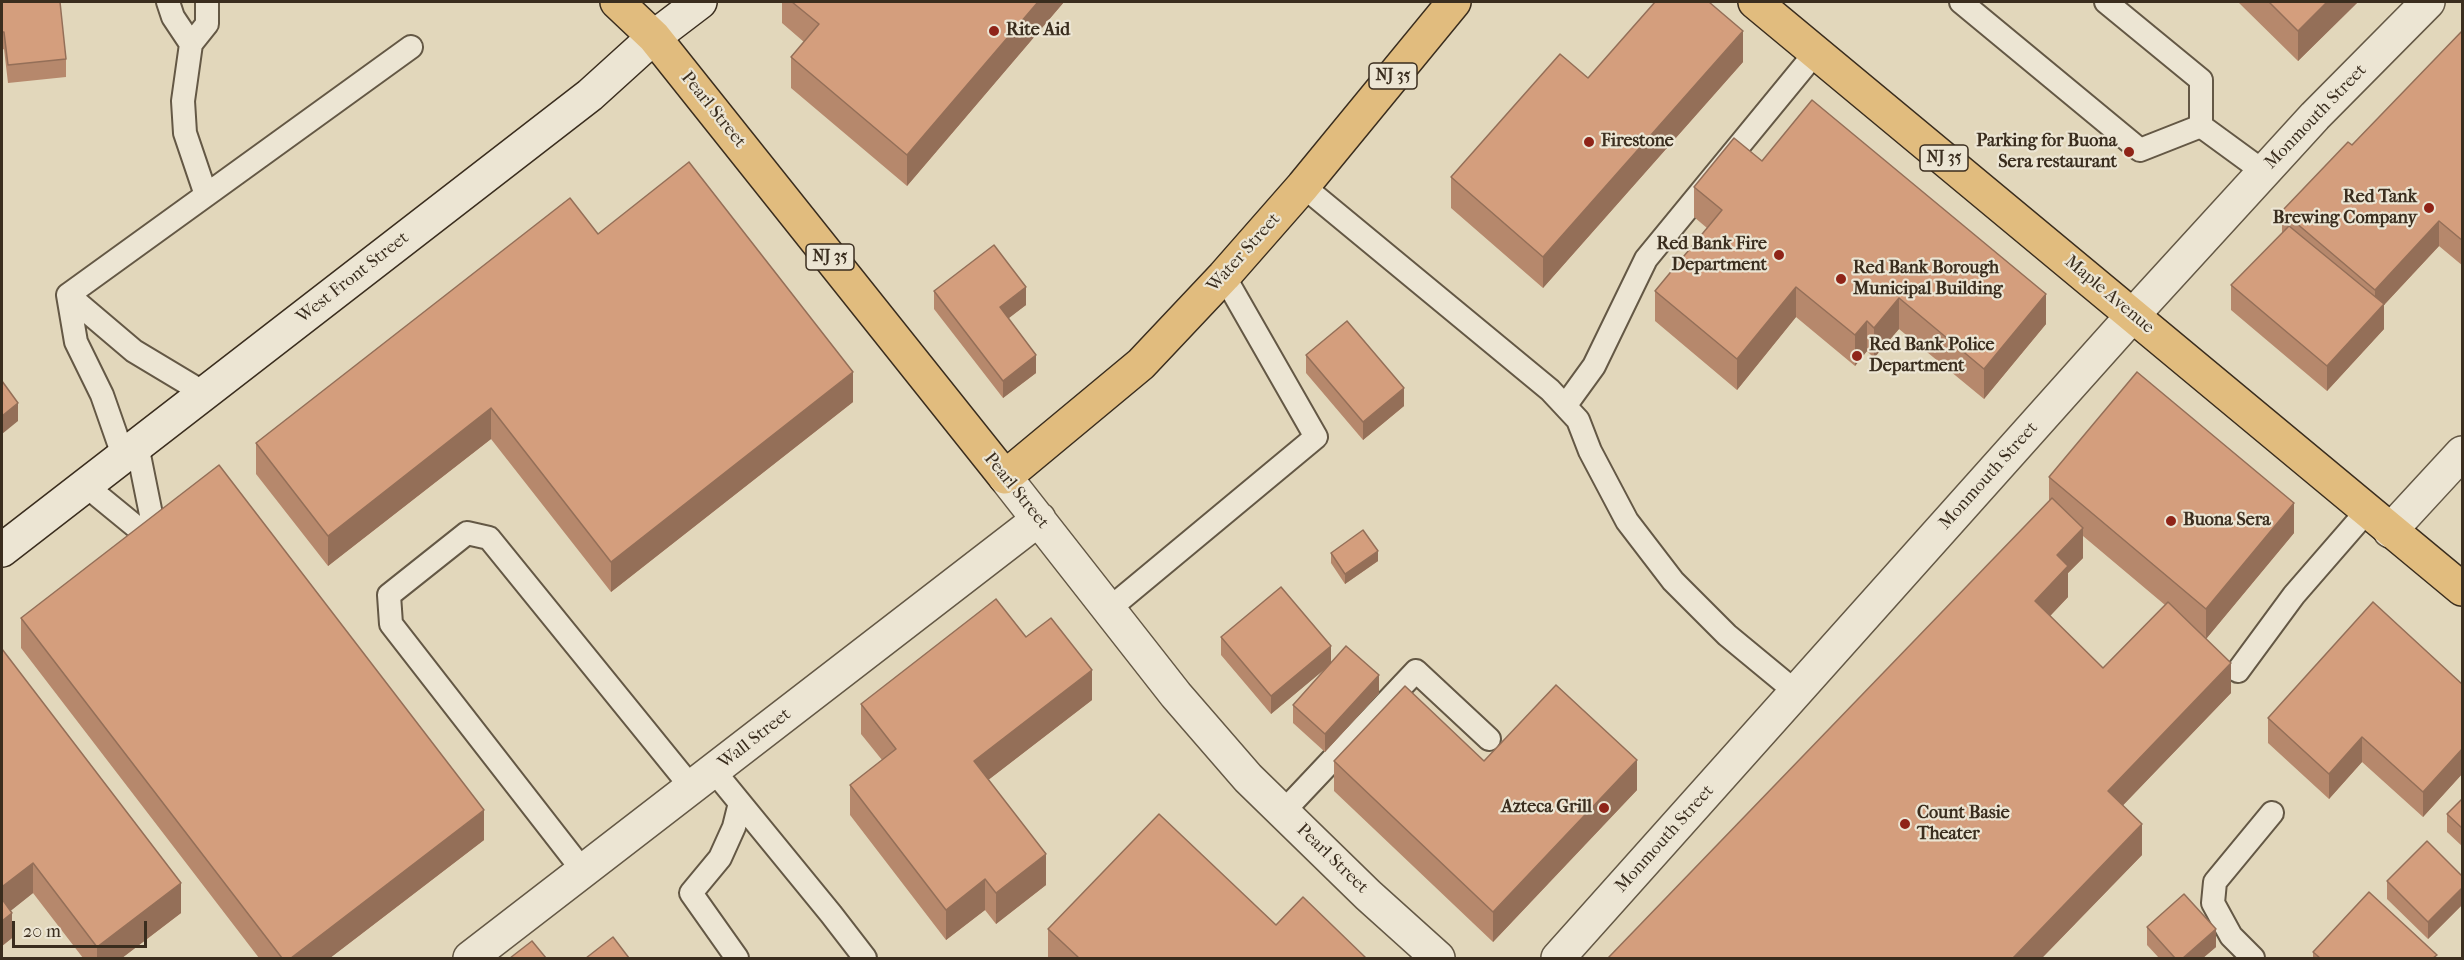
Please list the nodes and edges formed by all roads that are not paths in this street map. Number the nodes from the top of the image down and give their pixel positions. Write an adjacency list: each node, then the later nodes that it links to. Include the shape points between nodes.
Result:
1 (168, 2): 11 (lane)
2 (207, 2): 11 (lane, via 207,24)
3 (617, 2): 10 (main road, Pearl Street / NJ 35)
4 (700, 2): 10 (street, West Front Street)
5 (1454, 2): 16 (main road, Water Street / NJ 35)
6 (1755, 2): 13 (main road, Maple Avenue / NJ 35)
7 (1960, 2): 14 (lane, via 2140,150)
8 (2106, 2): 14 (lane, via 2201,80)
9 (2428, 2): 15 (street, Monmouth Street)
10 (654, 37): 21 (street, West Front Street, via 590,95); 25 (main road, Pearl Street / NJ 35)
11 (191, 44): 17 (lane, via 183,101 184,133)
12 (411, 47): 17 (lane)
13 (1816, 52): 20 (main road, Maple Avenue / NJ 35); 22 (lane, via 1646,259 1594,366)
14 (2201, 126): 15 (lane)
15 (2264, 172): 20 (street, Monmouth Street)
16 (1303, 186): 18 (main road, Water Street / NJ 35); 22 (lane)
17 (206, 195): 19 (lane)
18 (1224, 276): 25 (main road, Water Street / NJ 35, via 1141,364); 31 (lane, via 1316,437)
19 (68, 295): 21 (lane, via 134,351); 23 (lane, via 76,342)
20 (2133, 315): 28 (main road, Maple Avenue / NJ 35); 33 (street, Monmouth Street)
21 (204, 393): 23 (street, West Front Street)
22 (1565, 406): 33 (lane, via 1578,420 1626,521 1673,581 1726,635)
23 (130, 450): 26 (street, West Front Street); 26 (lane, via 157,544)
24 (2463, 453): 28 (street)
25 (1005, 477): 27 (street, Pearl Street)
26 (85, 485): 29 (street, West Front Street)
27 (1039, 519): 31 (street, Pearl Street); 35 (street, Wall Street)
28 (2379, 521): 30 (main road, Maple Avenue / NJ 35); 32 (lane, via 2294,595)
29 (2, 550)
30 (2463, 590)
31 (1109, 609): 37 (street, Pearl Street, via 1176,695)
32 (2238, 671)
33 (1796, 692): 44 (street, Monmouth Street)
34 (1489, 739): 37 (lane, via 1416,671)
35 (703, 780): 36 (lane); 39 (street, Wall Street); 39 (lane, via 489,538 467,533 389,595 391,624)
36 (740, 803): 41 (lane, via 720,858 691,893); 42 (lane)
37 (1283, 812): 43 (street, Pearl Street)
38 (2272, 813): 45 (lane, via 2215,882 2213,903 2231,936)
39 (584, 872): 40 (street, Wall Street)
40 (470, 958)
41 (737, 958)
42 (865, 958)
43 (1438, 958)
44 (1558, 958)
45 (2253, 958)

